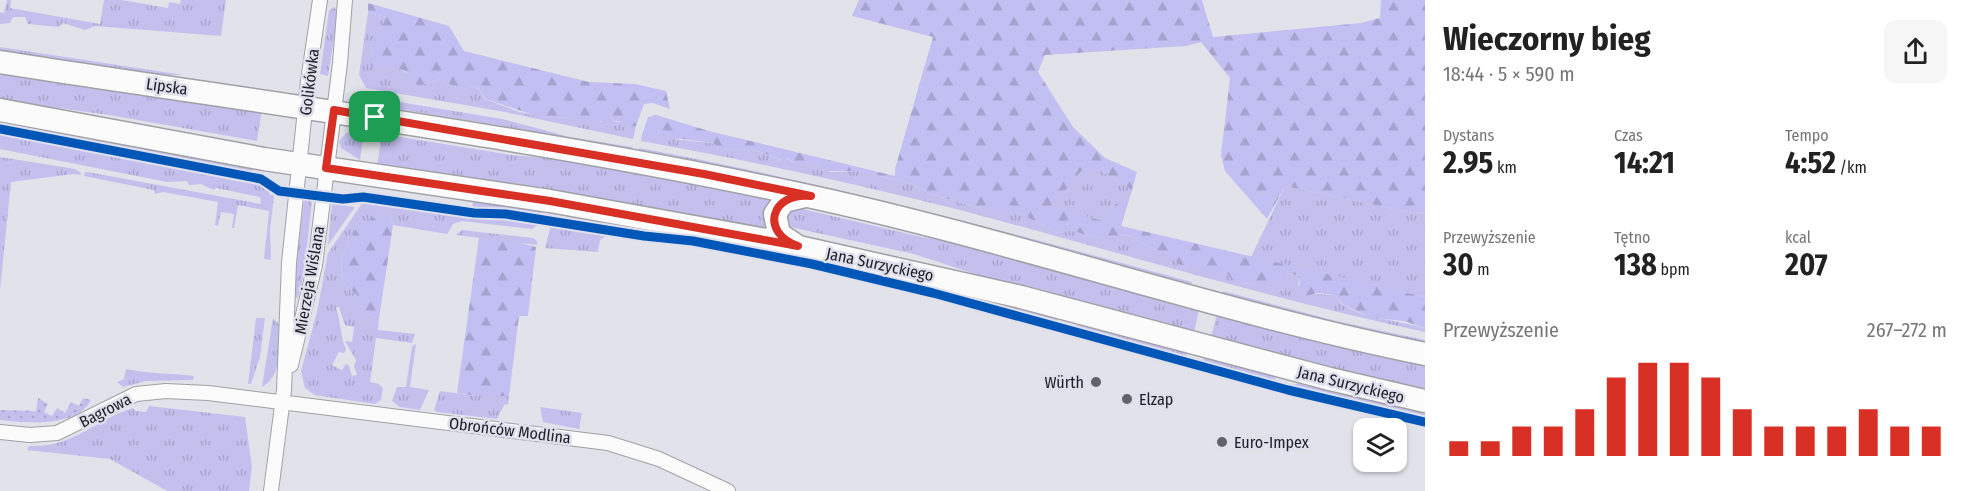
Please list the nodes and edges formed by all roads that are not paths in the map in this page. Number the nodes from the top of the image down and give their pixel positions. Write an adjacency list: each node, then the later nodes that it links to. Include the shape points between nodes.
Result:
1 (320, 0): 4 (street, Golikówka)
2 (345, 0): 6 (street, Golikówka)
3 (0, 62): 4 (main road, Lipska)
4 (306, 106): 6 (main road, Lipska); 7 (street, Golikówka)
5 (0, 110): 7 (main road)
6 (334, 110): 8 (street, Golikówka); 9 (main road)
7 (300, 164): 8 (main road); 12 (street, Mierzeja Wiślana, via 289,263)
8 (326, 168): 10 (main road, Jana Surzyckiego, via 593,208); 12 (street, Mierzeja Wiślana, via 310,292)
9 (811, 196): 10 (main road, via 787,198 775,214 779,234); 11 (main road, via 966,234 1319,331)
10 (798, 246): 13 (main road, Jana Surzyckiego, via 1021,297)
11 (1425, 354)
12 (283, 396): 14 (street, Bagrowa, via 150,392 121,401 57,433); 15 (street, Mierzeja Wiślana); 16 (street, Obrońców Modlina, via 608,443 660,459)
13 (1425, 401)
14 (0, 432)
15 (271, 491)
16 (728, 491)

